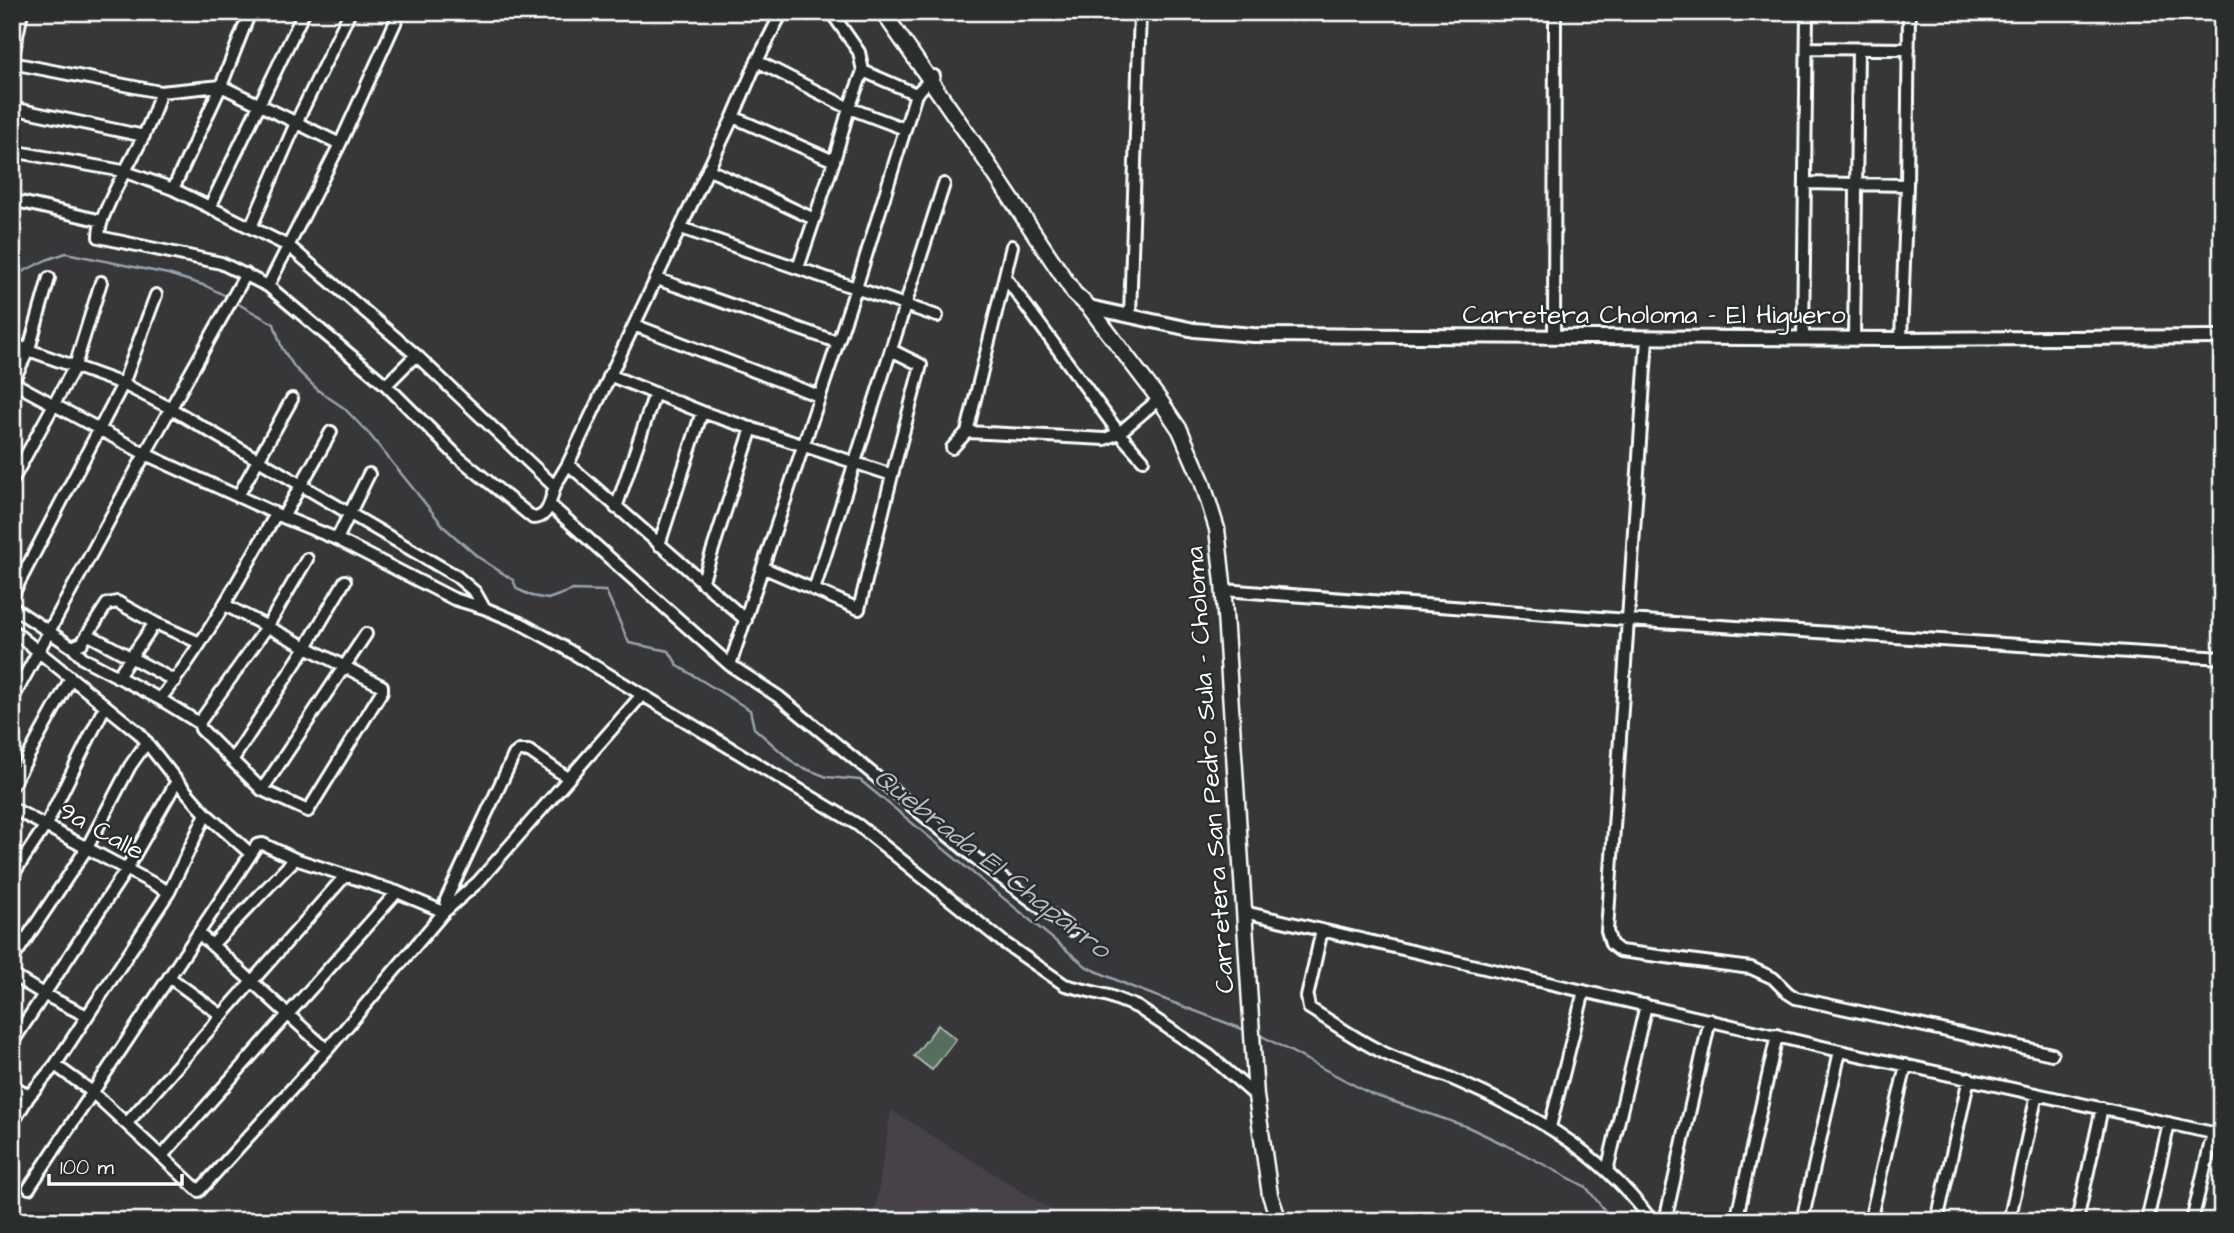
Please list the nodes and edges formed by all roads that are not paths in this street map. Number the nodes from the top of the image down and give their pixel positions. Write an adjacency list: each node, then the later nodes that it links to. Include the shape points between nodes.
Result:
1 (250, 12): 21 (street)
2 (304, 12): 24 (street)
3 (350, 12): 28 (street)
4 (400, 12): 31 (street)
5 (782, 12): 17 (street)
6 (831, 12): 19 (street, via 859,52)
7 (883, 12): 20 (main road, Carretera San Pedro Sula - Choloma)
8 (890, 12): 20 (main road, Carretera San Pedro Sula - Choloma)
9 (1140, 12): 60 (street)
10 (1807, 12): 14 (street)
11 (1909, 12): 16 (street)
12 (18, 17): 18 (street)
13 (1555, 18): 63 (street)
14 (1807, 48): 15 (street); 36 (street)
15 (1858, 48): 16 (street); 38 (street)
16 (1909, 49): 39 (street)
17 (757, 61): 26 (street); 27 (street)
18 (12, 62): 22 (street)
19 (863, 71): 23 (street); 26 (street)
20 (932, 78): 23 (street); 59 (main road, Carretera San Pedro Sula - Choloma, via 1082,290)
21 (221, 86): 22 (street); 24 (street); 40 (street)
22 (160, 92): 30 (street)
23 (916, 94): 29 (street)
24 (260, 104): 28 (street); 42 (street)
25 (12, 108): 30 (street)
26 (849, 108): 29 (street); 33 (street)
27 (733, 117): 33 (street); 34 (street)
28 (296, 123): 31 (street); 45 (street)
29 (905, 129): 56 (street)
30 (144, 136): 35 (street)
31 (340, 144): 48 (street)
32 (12, 151): 35 (street)
33 (834, 162): 43 (street)
34 (708, 169): 43 (street); 46 (street)
35 (123, 171): 40 (street); 44 (street)
36 (1805, 183): 38 (street); 67 (street)
37 (944, 184): 58 (street)
38 (1856, 185): 39 (street); 64 (street)
39 (1907, 185): 68 (street)
40 (173, 189): 42 (street)
41 (12, 200): 44 (street)
42 (210, 208): 45 (street)
43 (814, 219): 49 (street)
44 (102, 221): 50 (street, via 98,232 102,239 221,262)
45 (251, 228): 48 (street)
46 (681, 228): 49 (street); 53 (street)
47 (1012, 246): 51 (street)
48 (290, 247): 55 (street); 73 (street)
49 (798, 268): 56 (street)
50 (246, 274): 55 (street); 84 (street)
51 (1005, 277): 89 (street); 90 (street)
52 (49, 278): 71 (street)
53 (657, 279): 62 (street); 69 (street)
54 (101, 282): 74 (street)
55 (268, 286): 78 (street)
56 (856, 288): 58 (street); 69 (street)
57 (156, 295): 77 (street)
58 (905, 305): 61 (street); 72 (street)
59 (1089, 307): 60 (street, Carretera Choloma - El Higuero); 82 (main road, Carretera San Pedro Sula - Choloma)
60 (1130, 314): 63 (street, Carretera Choloma - El Higuero, via 1194,330 1253,335)
61 (937, 316)
62 (634, 325): 75 (street); 80 (street)
63 (1555, 336): 66 (street, Carretera Choloma - El Higuero)
64 (1854, 337): 67 (street, Carretera Choloma - El Higuero); 68 (street, Carretera Choloma - El Higuero)
65 (2222, 337): 68 (street, Carretera Choloma - El Higuero)
66 (1647, 338): 67 (street, Carretera Choloma - El Higuero); 121 (street)
67 (1803, 338)
68 (1901, 339)
69 (837, 342): 80 (street)
70 (12, 344): 71 (street)
71 (29, 349): 74 (street); 76 (street)
72 (891, 351): 96 (street); 99 (street, via 921,365)
73 (416, 355): 78 (street); 102 (street)
74 (75, 366): 77 (street); 83 (street)
75 (610, 375): 79 (street); 97 (street)
76 (12, 382): 83 (street)
77 (123, 384): 84 (street); 87 (street)
78 (386, 384): 104 (street, via 458,457 533,518 541,517)
79 (655, 393): 85 (street); 105 (street)
80 (819, 396): 91 (street)
81 (292, 399): 95 (street)
82 (1159, 399): 90 (street); 115 (main road, Carretera San Pedro Sula - Choloma, via 1180,430 1202,481 1217,529)
83 (53, 405): 87 (street); 100 (street)
84 (170, 408): 93 (street); 95 (street)
85 (702, 412): 86 (street); 109 (street)
86 (752, 428): 91 (street); 113 (street)
87 (100, 429): 93 (street); 116 (street)
88 (331, 432): 101 (street)
89 (967, 432): 90 (street, via 1105,439); 92 (street)
90 (1119, 433): 94 (street)
91 (803, 445): 96 (street); 111 (street)
92 (953, 448)
93 (145, 454): 103 (street); 125 (street)
94 (1143, 460)
95 (258, 461): 101 (street); 103 (street)
96 (853, 463): 99 (street); 114 (street)
97 (568, 464): 102 (street); 105 (street)
98 (369, 474): 106 (street)
99 (892, 475): 114 (street, via 859,609)
100 (12, 481)
101 (301, 486): 106 (street); 107 (street)
102 (554, 486): 104 (street)
103 (238, 496): 107 (street)
104 (550, 505): 134 (street)
105 (616, 508): 109 (street)
106 (350, 512): 108 (street); 119 (street, via 456,576 475,592)
107 (279, 516): 108 (street); 117 (street)
108 (337, 539): 119 (street, via 454,599)
109 (659, 545): 113 (street)
110 (307, 559): 123 (street)
111 (764, 568): 114 (street); 120 (street)
112 (345, 581): 129 (street)
113 (702, 583): 120 (street)
114 (814, 590)
115 (1223, 590): 121 (street); 162 (main road, Carretera San Pedro Sula - Choloma)
116 (12, 596)
117 (225, 605): 123 (street); 128 (street)
118 (12, 607): 125 (street)
119 (484, 608): 139 (street, via 542,635)
120 (746, 620): 134 (street)
121 (1628, 620): 133 (street); 182 (street, via 1607,932 1611,944 1620,951 1751,968 1773,978 1796,998)
122 (155, 622): 127 (street, via 111,601); 128 (street); 132 (street)
123 (267, 627): 129 (street); 143 (street)
124 (12, 630): 131 (street)
125 (47, 632): 130 (street); 131 (street)
126 (366, 634): 135 (street)
127 (89, 635): 130 (street); 132 (street)
128 (200, 643): 138 (street)
129 (306, 646): 135 (street); 145 (street)
130 (72, 648): 136 (street)
131 (38, 650): 137 (street); 140 (street)
132 (133, 657): 136 (street); 138 (street)
133 (2222, 659)
134 (730, 666): 163 (street, via 779,697)
135 (346, 668): 149 (street); 149 (street, via 382,686 382,691 309,811)
136 (117, 677): 141 (street)
137 (71, 678): 142 (street); 148 (street)
138 (175, 681): 141 (street)
139 (641, 696): 146 (street); 190 (street, via 858,825 1003,942 1065,985 1137,1007 1210,1056)
140 (12, 699)
141 (160, 699): 143 (street)
142 (105, 706): 144 (street); 152 (street)
143 (199, 723): 145 (street)
144 (147, 742): 147 (street); 153 (street)
145 (233, 759): 149 (street)
146 (568, 778): 161 (street, via 478,882); 161 (street, via 528,751 514,755 446,900)
147 (177, 781): 151 (street); 156 (street)
148 (12, 786)
149 (262, 790)
150 (12, 808): 152 (street, 9a Calle)
151 (206, 814): 154 (street); 159 (street)
152 (46, 825): 153 (street, 9a Calle); 157 (street)
153 (87, 848): 156 (street, 9a Calle); 167 (street)
154 (250, 853): 155 (street, via 263,844); 165 (street)
155 (295, 859): 158 (street); 166 (street)
156 (126, 870): 159 (street, 9a Calle); 172 (street)
157 (12, 876)
158 (345, 876): 160 (street); 170 (street)
159 (169, 891): 176 (street)
160 (397, 892): 161 (street); 174 (street)
161 (448, 909): 180 (street)
162 (1244, 912): 164 (street); 190 (main road, Carretera San Pedro Sula - Choloma)
163 (1071, 930)
164 (1322, 930): 171 (street); 195 (street, via 1307,997 1309,1008 1378,1051 1517,1108)
165 (199, 934): 166 (street); 169 (street)
166 (212, 945): 170 (street)
167 (12, 960)
168 (12, 975): 172 (street)
169 (169, 977): 175 (street); 187 (street)
170 (251, 980): 174 (street); 175 (street)
171 (1584, 991): 173 (street); 195 (street)
172 (44, 995): 176 (street); 179 (street)
173 (1646, 1005): 177 (street); 198 (street)
174 (289, 1013): 180 (street); 197 (street)
175 (221, 1015): 192 (street)
176 (87, 1016): 183 (street)
177 (1710, 1020): 178 (street); 202 (street)
178 (1777, 1035): 181 (street); 203 (street)
179 (12, 1043)
180 (327, 1050): 197 (street, via 200,1191)
181 (1840, 1051): 184 (street); 204 (street)
182 (2052, 1054)
183 (55, 1065): 187 (street); 189 (street)
184 (1906, 1065): 185 (street); 205 (street)
185 (1969, 1079): 188 (street); 206 (street)
186 (12, 1085): 189 (street)
187 (91, 1091): 192 (street); 199 (street)
188 (2037, 1094): 191 (street); 207 (street)
189 (29, 1096): 194 (street)
190 (1256, 1096): 200 (main road, Carretera San Pedro Sula - Choloma, via 1270,1195)
191 (2102, 1108): 193 (street); 208 (street)
192 (127, 1123): 197 (street)
193 (2169, 1123): 196 (street); 209 (street)
194 (12, 1124)
195 (1550, 1128): 198 (street)
196 (2217, 1134): 210 (street)
197 (162, 1156)
198 (1606, 1171): 201 (street)
199 (29, 1188)
200 (1279, 1221)
201 (1652, 1221)
202 (1665, 1221)
203 (1736, 1221)
204 (1802, 1221)
205 (1870, 1221)
206 (1937, 1221)
207 (2009, 1221)
208 (2077, 1221)
209 (2147, 1221)
210 (2192, 1221)

